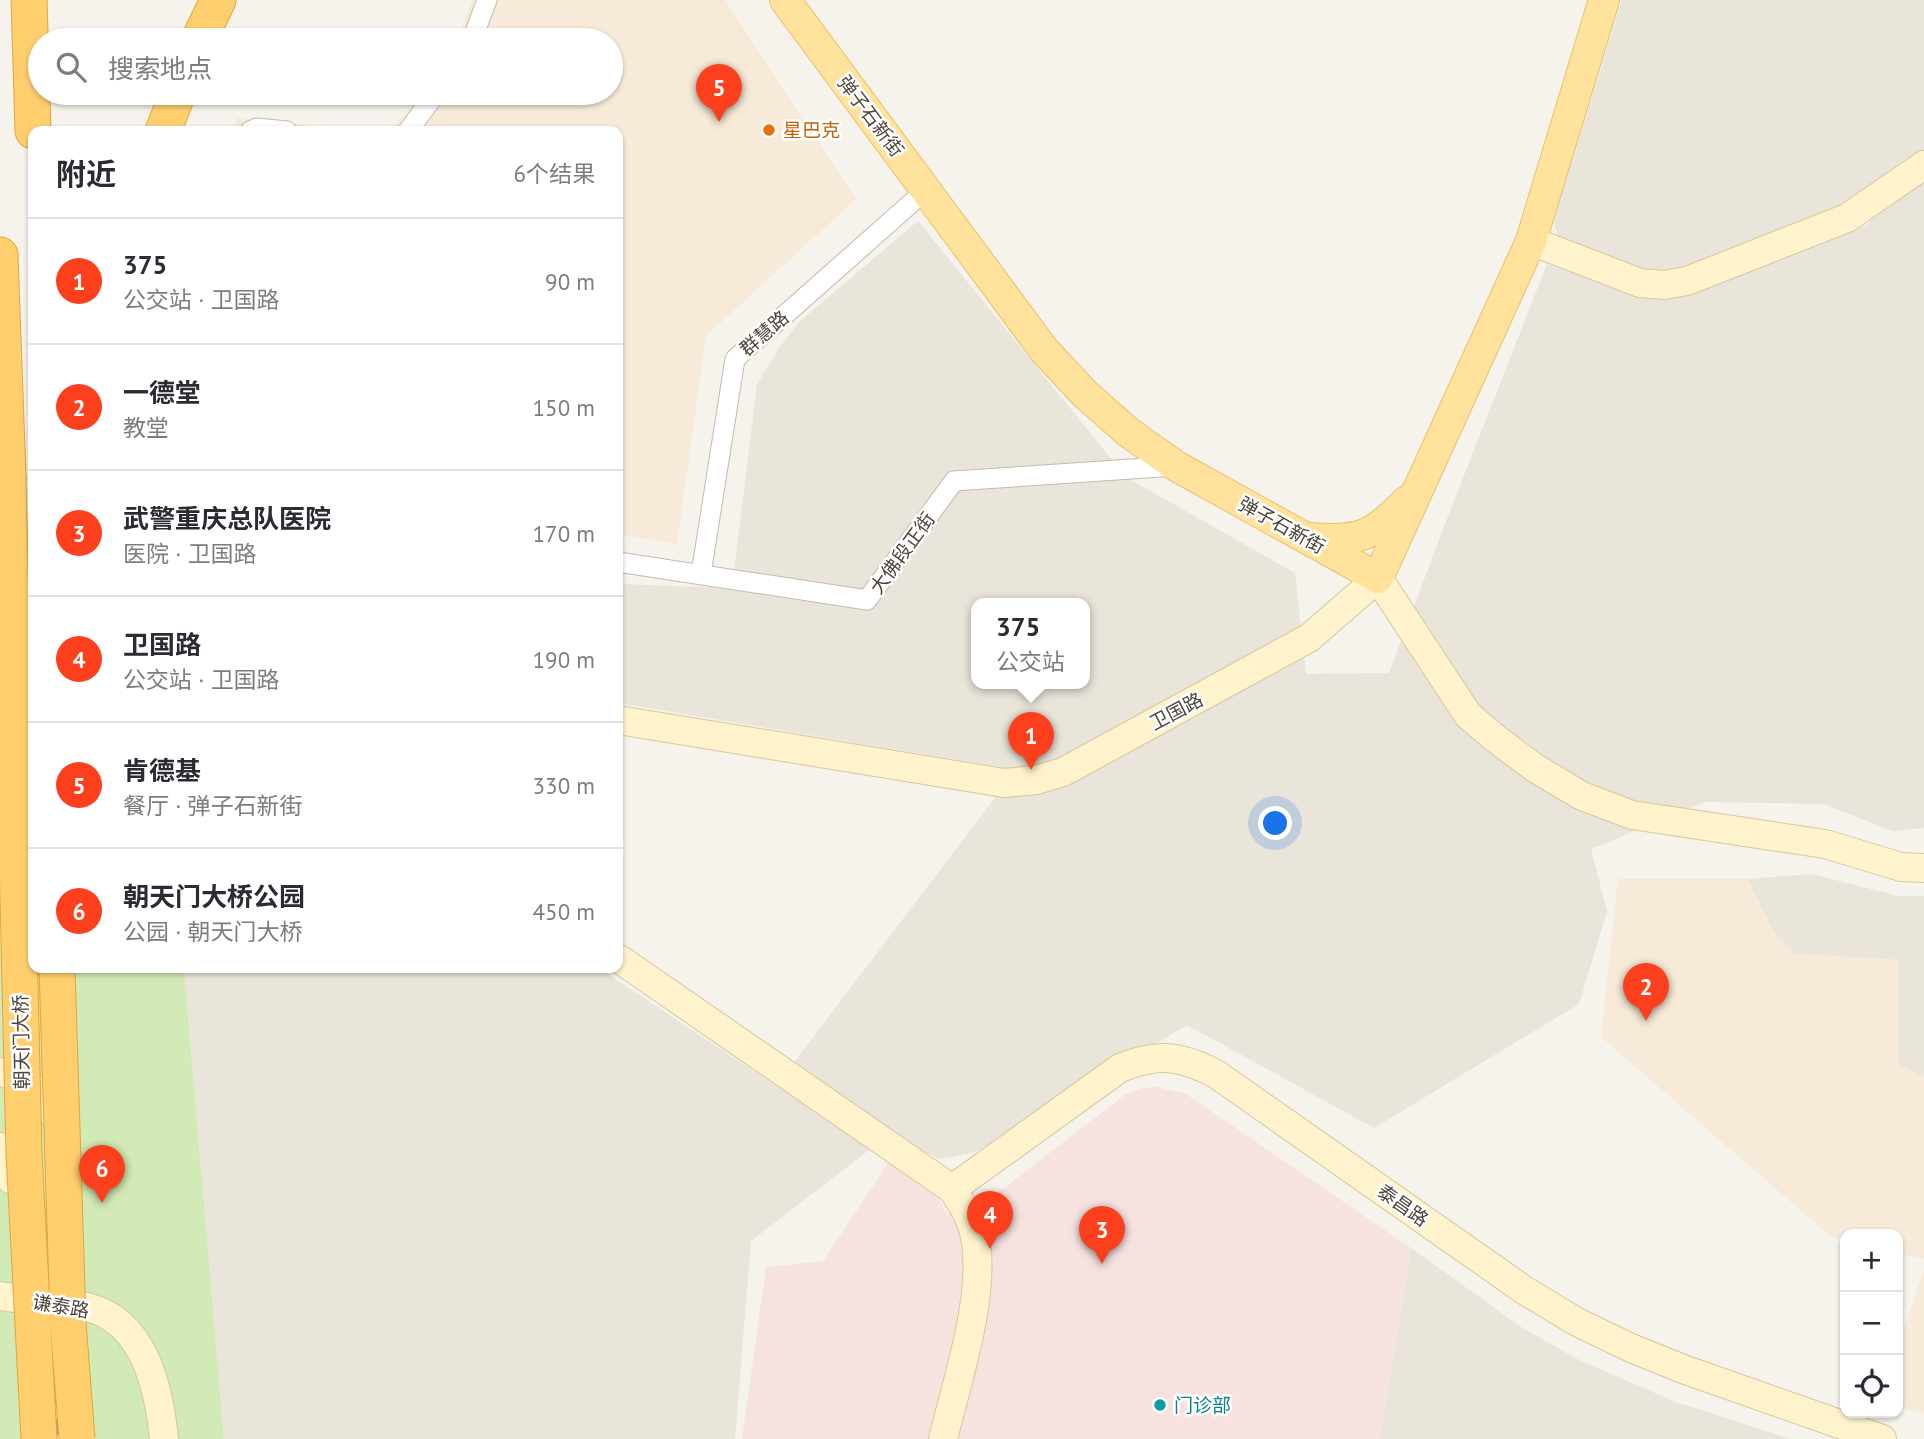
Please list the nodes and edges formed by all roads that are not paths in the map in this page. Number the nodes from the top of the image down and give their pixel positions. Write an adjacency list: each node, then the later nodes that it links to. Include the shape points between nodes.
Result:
1 (29, 0): 6 (highway)
2 (218, 0): 7 (highway)
3 (486, 0): 8 (street)
4 (785, 0): 16 (main road, 弹子石新街)
5 (1604, 0): 17 (main road)
6 (30, 28)
7 (205, 28)
8 (476, 28)
9 (32, 105): 12 (highway)
10 (173, 105): 13 (highway)
11 (427, 105): 14 (street)
12 (33, 126)
13 (165, 126)
14 (412, 126)
15 (1924, 165): 17 (street, via 1847,218 1688,281 1640,283)
16 (926, 190): 19 (main road, 弹子石新街, via 1044,350 1128,432); 24 (street, 群慧路, via 735,359)
17 (1531, 241): 20 (main road)
18 (0, 255): 26 (highway, 朝天门大桥, bridge)
19 (1176, 466): 22 (main road, 弹子石新街); 24 (street, 大佛段正街, via 954,481 867,600)
20 (1418, 489): 22 (main road, via 1376,530 1340,541); 25 (main road)
21 (0, 522): 26 (highway, bridge)
22 (1305, 538): 25 (main road, 弹子石新街)
23 (623, 563): 24 (street, 大佛段正街)
24 (701, 574)
25 (1378, 578): 27 (street, 卫国路, via 1309,638 1063,772 1036,780 1004,783); 28 (street, via 1468,715 1535,768 1582,796 1632,814 1825,844 1901,867)
26 (12, 601): 37 (highway, 朝天门大桥, bridge, via 23,1127)
27 (623, 721)
28 (1924, 868)
29 (623, 961): 35 (street)
30 (57, 973): 38 (highway, 朝天门大桥, bridge, via 68,1322)
31 (0, 1072): 33 (street, via 26,1081 42,1096 56,1116)
32 (0, 1147): 34 (street)
33 (71, 1163)
34 (10, 1179)
35 (952, 1189): 40 (street, via 974,1233 977,1271); 41 (street, 泰昌路, via 1120,1068 1158,1056 1178,1059 1216,1074 1524,1290 1577,1322 1683,1369)
36 (0, 1296): 39 (street, 谦泰路, via 89,1307 133,1337 157,1387)
37 (39, 1439)
38 (77, 1439)
39 (164, 1439)
40 (943, 1439)
41 (1882, 1439)

